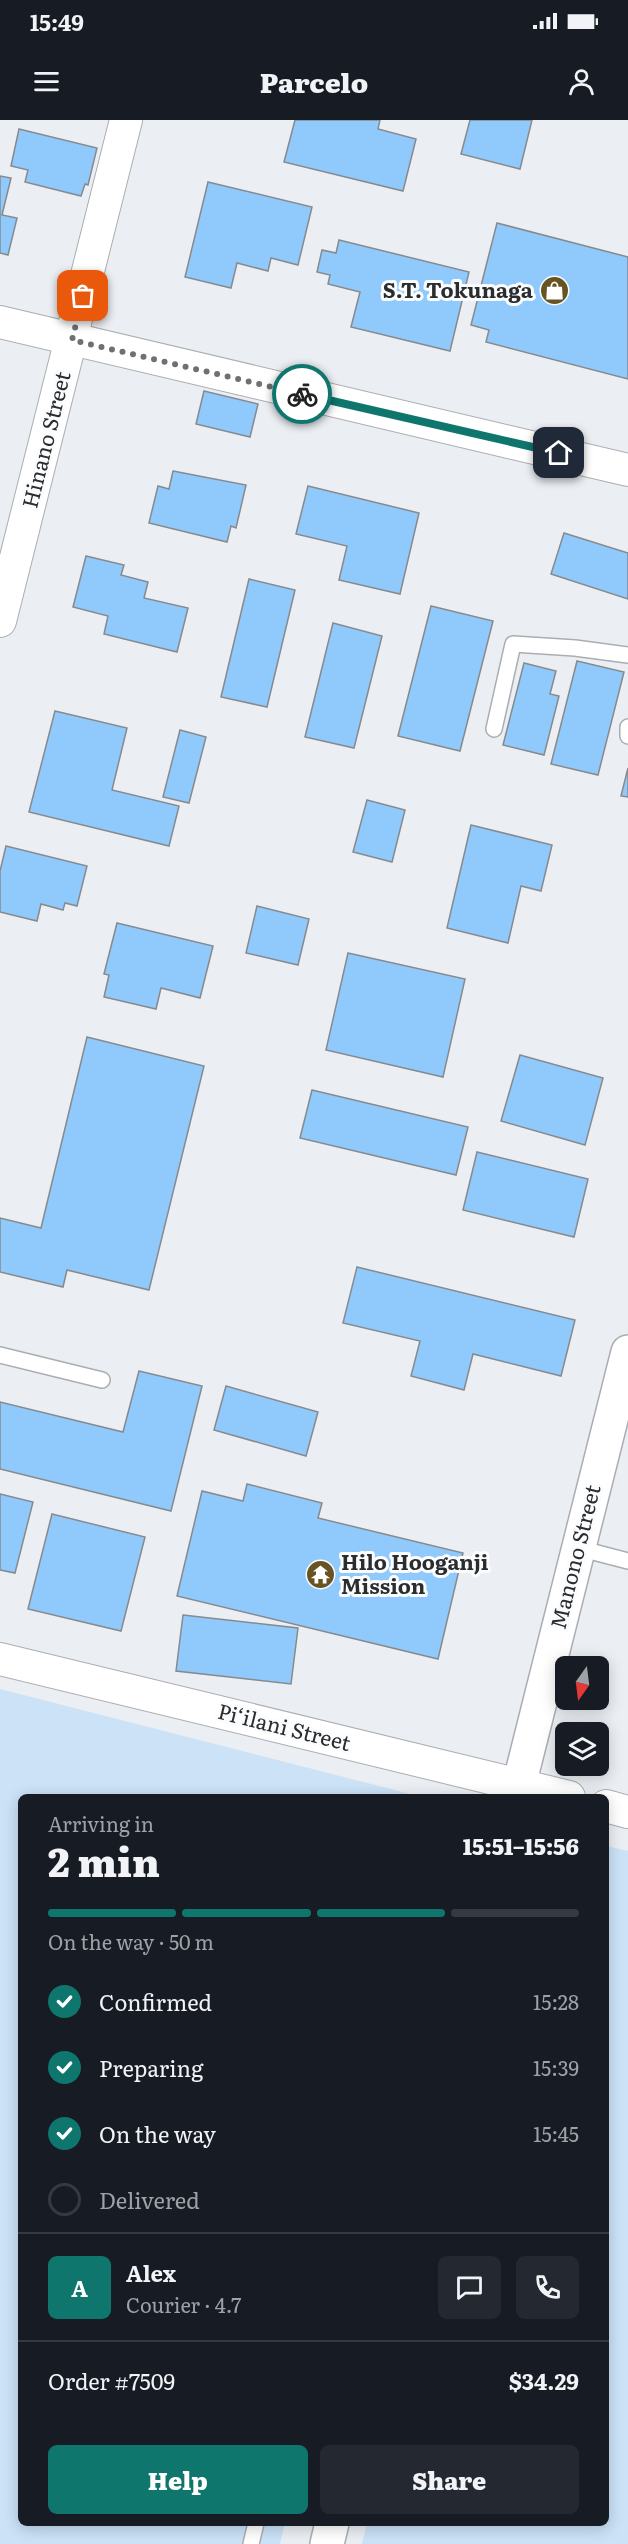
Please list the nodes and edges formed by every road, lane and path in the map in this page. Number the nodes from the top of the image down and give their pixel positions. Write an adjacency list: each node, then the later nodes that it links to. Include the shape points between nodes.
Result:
1 (126, 120): 3 (street, Hinano Street)
2 (0, 322): 3 (street)
3 (72, 340): 4 (street); 5 (street, Hinano Street)
4 (628, 470)
5 (0, 621)
6 (628, 655): 8 (lane, via 513,644)
7 (628, 727): 9 (lane)
8 (494, 729)
9 (628, 736)
10 (628, 1352): 13 (street, Manono Street)
11 (0, 1355): 12 (lane)
12 (102, 1380)
13 (578, 1548): 14 (lane); 16 (street, Manono Street)
14 (628, 1561)
15 (0, 1659): 16 (street, Pi‘ilani Street)
16 (517, 1791): 17 (street, Pi‘ilani Street)
17 (543, 1794)
18 (609, 1807): 19 (street)
19 (628, 1812)
20 (255, 2526): 22 (lane)
21 (331, 2526): 23 (street)
22 (251, 2544)
23 (327, 2544)

